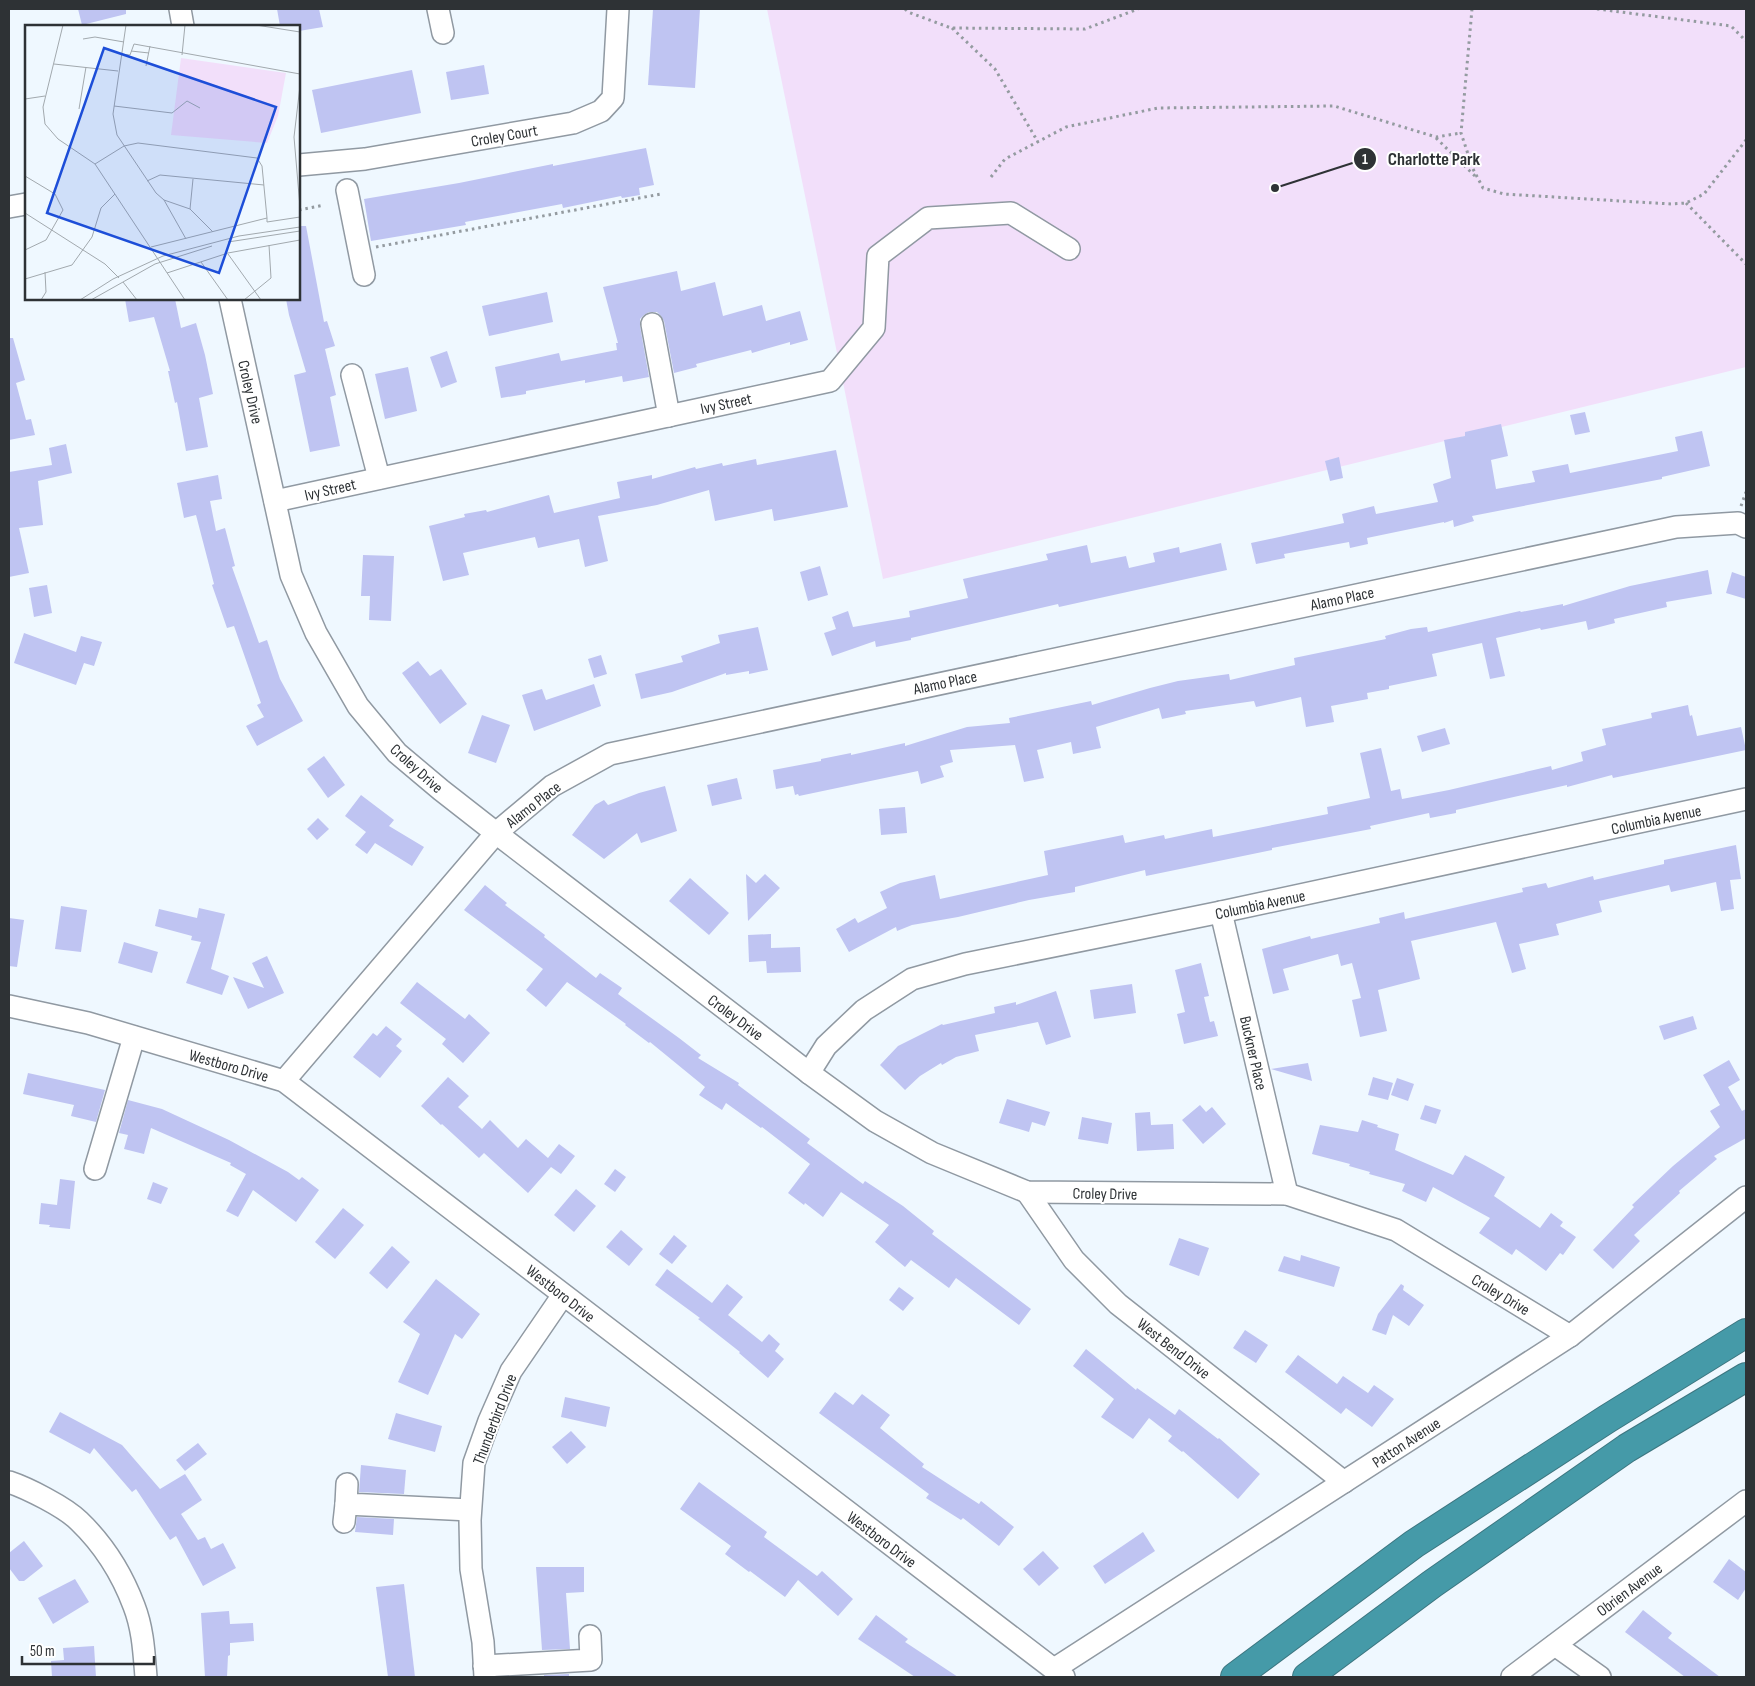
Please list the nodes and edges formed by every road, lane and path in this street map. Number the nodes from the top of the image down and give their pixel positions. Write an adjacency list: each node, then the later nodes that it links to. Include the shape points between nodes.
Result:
1 (180, 9): 8 (street)
2 (438, 9): 10 (street)
3 (618, 9): 16 (street, Croley Court, via 613,98 601,111 564,125 365,159)
4 (905, 9): 9 (path)
5 (1138, 9): 9 (path, via 1085,29)
6 (1472, 9): 12 (path)
7 (1596, 9): 11 (path, via 1731,26)
8 (183, 25)
9 (951, 28): 15 (path, via 995,69)
10 (443, 33)
11 (1746, 40)
12 (1461, 133): 13 (path); 18 (path)
13 (1436, 137): 15 (path, via 1334,106 1158,108 1066,127); 18 (path)
14 (1746, 140): 22 (path, via 1704,194)
15 (1038, 142): 17 (path, via 1005,159)
16 (300, 165)
17 (991, 177)
18 (1479, 180): 22 (path, via 1483,188 1504,194)
19 (347, 190): 29 (street)
20 (661, 194): 26 (path)
21 (25, 204): 24 (street)
22 (1686, 204): 28 (path)
23 (324, 205): 25 (path)
24 (9, 208)
25 (300, 210)
26 (370, 248)
27 (1069, 249): 33 (street, Ivy Street, via 1011,213 928,218 878,256 874,328 830,380)
28 (1746, 264)
29 (364, 275)
30 (230, 300): 35 (street, Croley Drive)
31 (652, 324): 33 (street)
32 (352, 375): 34 (street)
33 (669, 416): 34 (street, Ivy Street)
34 (379, 478): 35 (street, Ivy Street)
35 (276, 501): 38 (street, Croley Drive, via 291,576 316,633 358,706 397,753)
36 (1742, 525): 38 (street, Alamo Place, via 1676,527 610,754 552,786)
37 (1746, 799): 39 (street, Columbia Avenue)
38 (496, 833): 42 (street, Croley Drive); 43 (street, Alamo Place)
39 (1221, 912): 42 (street, Columbia Avenue, via 965,964 912,979 864,1010 826,1046); 46 (street, Buckner Place)
40 (9, 1006): 41 (street, Westboro Drive)
41 (134, 1037): 43 (street, Westboro Drive); 44 (street)
42 (809, 1073): 45 (street, Croley Drive, via 875,1121 932,1153)
43 (284, 1081): 48 (street, Westboro Drive)
44 (94, 1169)
45 (1027, 1192): 46 (street, Croley Drive); 53 (street, West Bend Drive, via 1074,1260 1118,1304)
46 (1287, 1194): 50 (street, Croley Drive, via 1396,1230)
47 (1746, 1197): 50 (street, Patton Avenue)
48 (563, 1294): 56 (street, Thunderbird Drive, via 511,1371 489,1421 474,1463); 60 (street, Westboro Drive)
49 (1746, 1333): 62 (highway, via 1414,1544)
50 (1570, 1336): 53 (street, Patton Avenue)
51 (1746, 1377): 63 (highway, via 1627,1448 1432,1584)
52 (9, 1482): 61 (street, via 78,1519 107,1554 121,1574 135,1608 143,1642)
53 (1344, 1482): 60 (street, Patton Avenue)
54 (1746, 1501): 58 (street, Obrien Avenue)
55 (346, 1503): 56 (street)
56 (470, 1510): 59 (street, Thunderbird Drive, via 471,1569)
57 (590, 1636): 59 (street, via 592,1667)
58 (1555, 1646): 64 (street, Obrien Avenue); 65 (street)
59 (485, 1672)
60 (1059, 1673)
61 (146, 1677)
62 (1234, 1677)
63 (1307, 1677)
64 (1512, 1677)
65 (1600, 1677)

